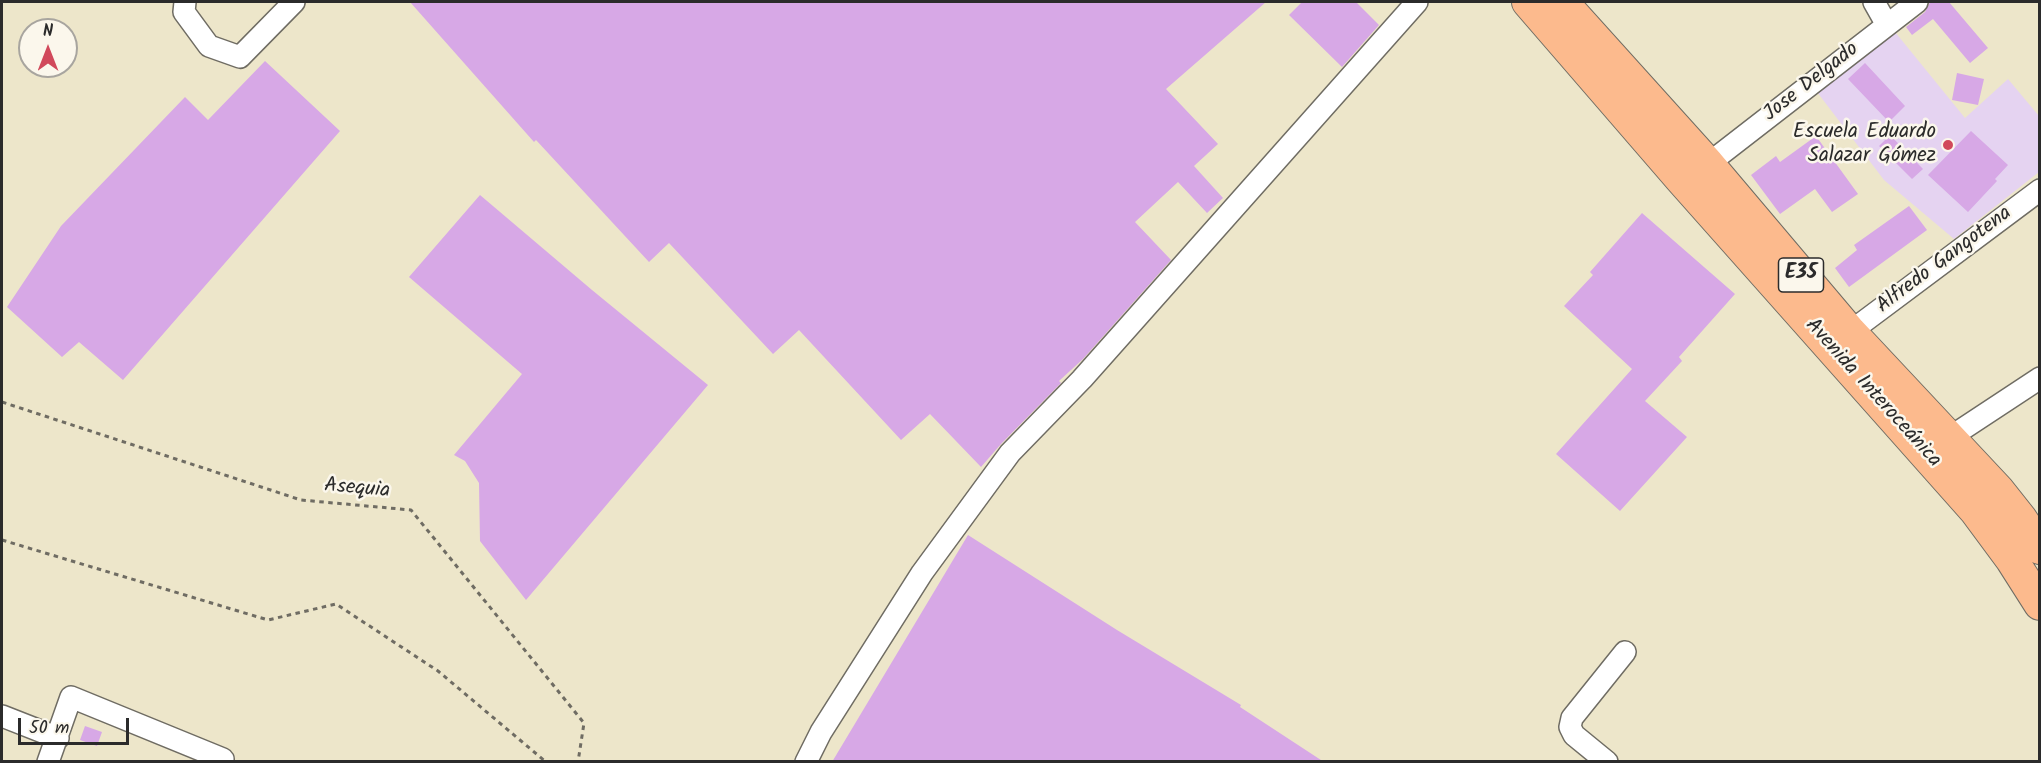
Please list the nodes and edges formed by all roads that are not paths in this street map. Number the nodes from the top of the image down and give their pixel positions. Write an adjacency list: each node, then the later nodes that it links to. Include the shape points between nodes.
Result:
1 (184, 2): 2 (street, via 184,12 209,46 240,57)
2 (294, 2)
3 (1417, 2): 21 (street, via 1082,380 1010,453 922,573 820,732)
4 (1528, 2): 15 (highway, Avenida Interoceánica / E35, via 1975,510)
5 (1562, 2): 9 (highway, Avenida Interoceánica / E35)
6 (1875, 2): 8 (street)
7 (1917, 2): 8 (street, Jose Delgado)
8 (1887, 25): 9 (street, Jose Delgado)
9 (1708, 164): 11 (highway, Avenida Interoceánica / E35)
10 (2040, 190): 11 (street, Alfredo Gangotena)
11 (1850, 332): 13 (highway, Avenida Interoceánica / E35)
12 (2040, 378): 13 (street)
13 (1949, 438): 14 (highway, Avenida Interoceánica / E35, via 1998,490)
14 (2039, 547)
15 (2040, 604)
16 (1625, 652): 22 (street, via 1572,718 1570,727 1574,735)
17 (2, 716): 18 (street)
18 (58, 738): 19 (street); 20 (street, via 71,697 223,759)
19 (48, 762)
20 (222, 762)
21 (806, 762)
22 (1607, 762)

